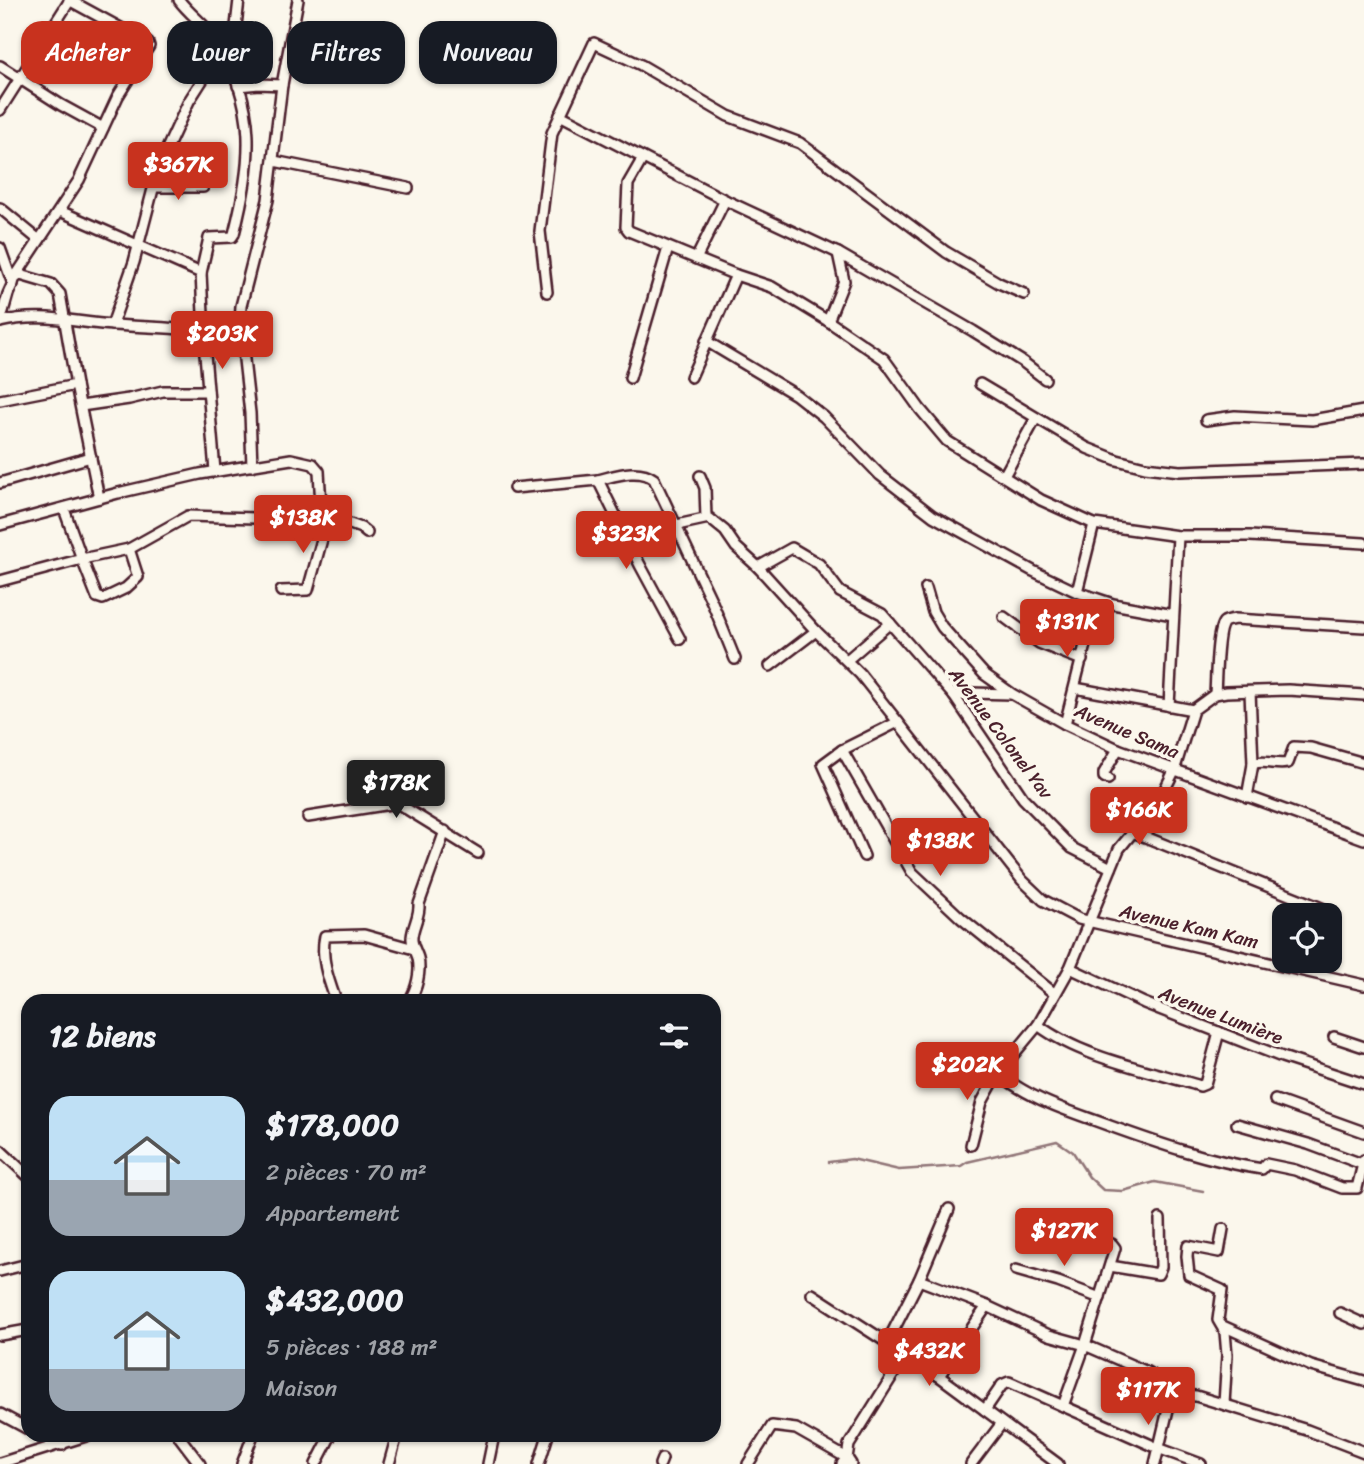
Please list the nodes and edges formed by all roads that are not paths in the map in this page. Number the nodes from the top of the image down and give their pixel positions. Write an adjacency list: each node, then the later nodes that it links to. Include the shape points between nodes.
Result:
1 (69, 0): 8 (street); 14 (street, via 149,44)
2 (179, 0): 5 (street)
3 (239, 0): 6 (street)
4 (298, 0): 10 (street)
5 (199, 21)
6 (237, 21)
7 (0, 66): 8 (street)
8 (20, 79): 12 (street); 14 (street)
9 (200, 84): 17 (street, via 159,166)
10 (282, 85): 11 (street); 16 (street)
11 (238, 86): 29 (street, via 249,132 242,201 232,237 214,236 206,242)
12 (0, 110)
13 (560, 115): 15 (street); 33 (street, via 552,132 540,232); 34 (street, via 592,46 599,43 728,116 800,143 946,252)
14 (103, 128): 22 (street)
15 (643, 158): 20 (street); 26 (street, via 628,184 626,227)
16 (274, 161): 19 (street); 54 (street, via 241,306)
17 (154, 187): 18 (street); 24 (street)
18 (203, 187)
19 (408, 188)
20 (725, 200): 27 (street); 28 (street)
21 (0, 208): 23 (street)
22 (60, 211): 23 (street); 24 (street)
23 (39, 240): 30 (street)
24 (138, 246): 29 (street); 38 (street)
25 (0, 248): 32 (street)
26 (668, 248): 28 (street); 42 (street)
27 (838, 253): 36 (street, via 844,281); 43 (street)
28 (696, 259): 31 (street)
29 (201, 273): 39 (street)
30 (18, 274): 32 (street); 35 (street, via 57,289)
31 (736, 275): 36 (street, via 772,287); 40 (street)
32 (13, 284): 37 (street)
33 (547, 292)
34 (1024, 295)
35 (65, 319): 37 (street, via 38,316); 38 (street); 45 (street)
36 (828, 321): 57 (street, via 884,359 947,441)
37 (0, 322)
38 (112, 325): 39 (street)
39 (204, 331): 46 (street)
40 (706, 341): 41 (street); 77 (street, via 796,395 880,475 933,516)
41 (691, 377)
42 (630, 378)
43 (1045, 379)
44 (980, 384): 50 (street)
45 (76, 385): 47 (street); 48 (street)
46 (208, 391): 48 (street, via 163,391); 55 (street)
47 (0, 400)
48 (81, 405): 52 (street)
49 (1364, 411): 51 (street, via 1312,420 1235,416)
50 (1036, 418): 53 (street, via 1087,448 1145,467 1180,471); 57 (street)
51 (1206, 420)
52 (92, 457): 59 (street); 61 (street)
53 (1364, 464)
54 (252, 466): 55 (street); 64 (street, via 291,459 313,464 321,476)
55 (215, 471): 61 (street)
56 (700, 475): 63 (street)
57 (1004, 476): 65 (street, via 1041,500)
58 (598, 480): 60 (street); 66 (street, via 617,473 649,476); 84 (street)
59 (0, 482)
60 (514, 488)
61 (99, 498): 62 (street)
62 (64, 509): 67 (street); 72 (street)
63 (706, 518): 66 (street); 73 (street, Avenue Kam Kam, via 725,531)
64 (323, 521): 68 (street, via 357,526); 71 (street, via 188,516); 76 (street, via 308,590)
65 (1094, 523): 69 (street); 77 (street)
66 (677, 524): 85 (street)
67 (0, 525)
68 (367, 533)
69 (1178, 536): 70 (street); 79 (street)
70 (1364, 543)
71 (129, 549): 72 (street); 72 (street, via 138,577 103,599 97,597)
72 (82, 559): 74 (street)
73 (758, 567): 81 (street, Avenue Colonel Yav, via 792,548 819,564 839,593 873,608); 83 (street, Avenue Kam Kam)
74 (0, 581)
75 (926, 588): 91 (street, Avenue Sama, via 935,617 946,633 994,683)
76 (281, 591)
77 (1077, 592): 78 (street)
78 (1089, 596): 79 (street); 87 (street)
79 (1173, 615): 95 (street)
80 (1004, 617): 87 (street, via 1040,643)
81 (890, 623): 86 (street); 94 (street, Avenue Colonel Yav)
82 (1364, 626): 92 (street, via 1226,620 1219,637)
83 (816, 631): 86 (street, Avenue Kam Kam); 88 (street)
84 (680, 639)
85 (735, 659)
86 (847, 660): 97 (street, Avenue Kam Kam)
87 (1082, 660): 89 (street)
88 (771, 666)
89 (1075, 688): 95 (street); 98 (street)
90 (1250, 692): 92 (street); 93 (street); 102 (street)
91 (1012, 694): 94 (street); 98 (street, Avenue Sama)
92 (1215, 694): 96 (street)
93 (1364, 695)
94 (954, 696): 112 (street, Avenue Colonel Yav, via 1023,798 1072,848)
95 (1169, 706): 96 (street)
96 (1192, 710): 103 (street)
97 (898, 722): 100 (street); 114 (street, Avenue Kam Kam, via 1022,880 1059,910)
98 (1065, 724): 99 (street, Avenue Sama)
99 (1118, 749): 103 (street, Avenue Sama); 104 (street, via 1104,774)
100 (842, 750): 111 (street, via 823,764); 120 (street, via 912,872)
101 (1364, 763): 102 (street, via 1294,747 1288,763)
102 (1253, 764): 105 (street)
103 (1174, 771): 105 (street, Avenue Sama); 108 (street, via 1149,821)
104 (1108, 779)
105 (1247, 797): 109 (street, Avenue Sama)
106 (308, 817): 107 (street, via 397,803)
107 (445, 831): 110 (street); 115 (street, via 419,904)
108 (1133, 832): 112 (street, via 1124,840); 113 (street)
109 (1364, 839)
110 (478, 853)
111 (864, 856)
112 (1111, 868): 114 (street)
113 (1309, 903)
114 (1089, 920): 116 (street); 117 (street, Avenue Kam Kam)
115 (414, 949): 118 (street, via 376,937 325,936 327,977); 119 (street, via 418,973)
116 (1070, 968): 120 (street); 122 (street, Avenue Lumière)
117 (1364, 985)
118 (333, 994)
119 (412, 994)
120 (1055, 994): 121 (street)
121 (1038, 1025): 122 (street, via 1056,1038 1200,1086 1205,1084); 125 (street)
122 (1219, 1032): 126 (street, Avenue Lumière)
123 (1334, 1037): 124 (street)
124 (1364, 1047)
125 (998, 1073): 130 (street, via 982,1102); 132 (street, via 1046,1104 1227,1163 1262,1169 1266,1164 1342,1188 1357,1188)
126 (1364, 1084)
127 (1275, 1100): 129 (street)
128 (1237, 1124): 132 (street)
129 (1364, 1132)
130 (971, 1145)
131 (0, 1150): 133 (street)
132 (1363, 1162)
133 (21, 1170)
134 (948, 1209): 142 (street)
135 (1160, 1219): 139 (street, via 1158,1274)
136 (1048, 1227): 139 (street, via 1114,1245)
137 (1223, 1229): 148 (street, via 1219,1252 1188,1246 1186,1256 1189,1275 1222,1288 1218,1320)
138 (21, 1266): 141 (street)
139 (1111, 1266): 144 (street)
140 (1016, 1270): 144 (street)
141 (0, 1271)
142 (919, 1280): 145 (street); 151 (street)
143 (812, 1294): 151 (street)
144 (1100, 1298): 152 (street)
145 (987, 1306): 152 (street, via 1049,1335); 154 (street)
146 (1340, 1313): 147 (street)
147 (1364, 1324)
148 (1223, 1326): 155 (street, via 1311,1366); 157 (street, via 1227,1355)
149 (21, 1331): 150 (street)
150 (0, 1335)
151 (887, 1343): 153 (street)
152 (1085, 1345): 156 (street, via 1158,1377); 158 (street)
153 (905, 1354): 154 (street); 176 (street, via 849,1445)
154 (939, 1376): 159 (street)
155 (1364, 1381)
156 (1171, 1397): 157 (street, via 1186,1395); 174 (street)
157 (1224, 1404): 175 (street)
158 (1063, 1406): 159 (street, via 1009,1382); 174 (street)
159 (985, 1410): 161 (street)
160 (0, 1414): 162 (street)
161 (1002, 1423): 185 (street); 186 (street)
162 (21, 1425)
163 (54, 1442): 172 (street)
164 (70, 1442): 172 (street)
165 (183, 1442): 173 (street)
166 (189, 1442): 173 (street)
167 (250, 1442): 179 (street)
168 (327, 1442): 180 (street)
169 (395, 1442): 181 (street)
170 (493, 1442): 182 (street)
171 (546, 1442): 183 (street)
172 (62, 1445): 177 (street)
173 (186, 1446): 178 (street)
174 (1158, 1448): 187 (street); 188 (street)
175 (1364, 1452)
176 (847, 1462): 184 (street, via 796,1429 772,1426)
177 (0, 1463)
178 (200, 1464)
179 (242, 1464)
180 (316, 1464)
181 (389, 1464)
182 (488, 1464)
183 (539, 1464)
184 (748, 1464)
185 (971, 1464)
186 (1058, 1464)
187 (1155, 1464)
188 (1201, 1464)

